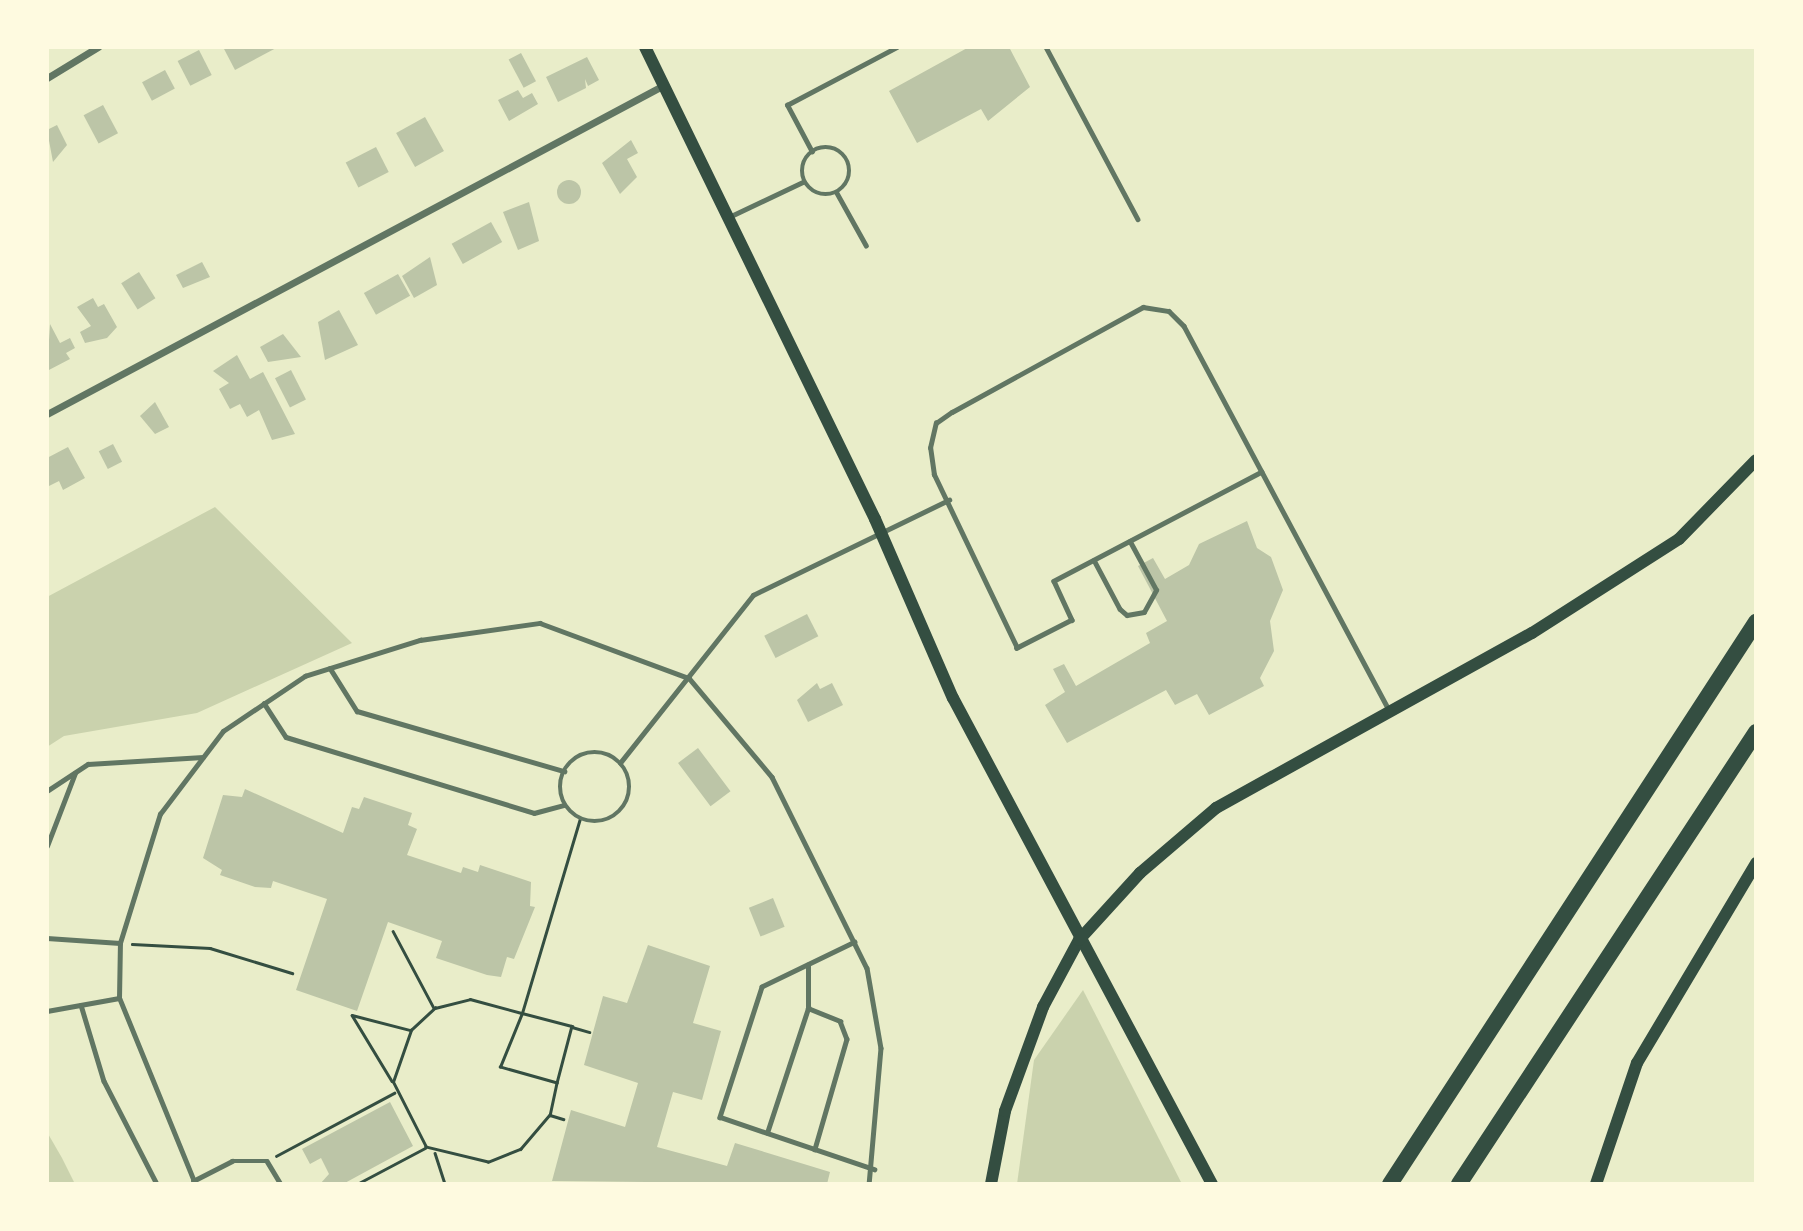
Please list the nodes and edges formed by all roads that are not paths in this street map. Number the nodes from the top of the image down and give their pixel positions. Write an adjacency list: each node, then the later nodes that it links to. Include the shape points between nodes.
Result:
1 (98, 47): 5 (street)
2 (645, 47): 6 (main road)
3 (897, 47): 7 (lane, via 787,105)
4 (1046, 47): 11 (lane)
5 (47, 78)
6 (664, 85): 10 (main road); 13 (street)
7 (812, 152): 8 (lane, via 802,165); 9 (lane, via 827,147 847,160 850,175)
8 (803, 181): 9 (lane, via 815,193); 10 (lane)
9 (837, 193): 12 (lane)
10 (732, 216): 17 (main road)
11 (1138, 219)
12 (866, 244)
13 (47, 414)
14 (1756, 460): 24 (main road, via 1679,539 1532,633)
15 (1262, 472): 16 (lane, via 1184,326 1155,304 936,423 930,449 934,475); 18 (lane); 24 (lane)
16 (948, 500): 17 (lane); 19 (lane, via 1017,648 1072,620 1054,582)
17 (882, 533): 22 (lane, via 753,595); 35 (main road, via 953,698)
18 (1130, 542): 19 (lane); 19 (lane, via 1156,590 1144,612 1126,615 1120,610)
19 (1094, 560)
20 (1756, 622): 52 (highway)
21 (330, 668): 22 (lane, via 420,640 540,623); 23 (lane, via 305,676); 28 (lane, via 356,711)
22 (689, 678): 27 (lane); 36 (lane, via 772,777)
23 (264, 704): 26 (lane, via 223,731); 31 (lane, via 286,737 534,813)
24 (1390, 710): 35 (main road, via 1216,808 1140,873)
25 (1756, 732): 53 (highway)
26 (203, 757): 29 (lane, via 88,764); 37 (lane, via 160,814)
27 (620, 763): 28 (lane, via 585,754); 31 (lane, via 630,788 619,813 594,823 580,820)
28 (564, 771): 31 (lane)
29 (76, 772): 30 (lane); 32 (lane)
30 (47, 791)
31 (564, 805)
32 (47, 846)
33 (1756, 863): 54 (main road, via 1637,1063)
34 (47, 938): 37 (lane)
35 (1079, 940): 50 (main road, via 1021,1060); 51 (main road)
36 (855, 942): 38 (lane); 45 (lane, via 867,968 881,1048)
37 (120, 943): 39 (lane)
38 (808, 965): 41 (lane); 43 (lane, via 762,987 720,1117)
39 (119, 998): 40 (lane); 46 (lane)
40 (81, 1005): 42 (lane); 47 (lane, via 104,1081)
41 (808, 1008): 43 (lane); 44 (lane, via 840,1021 846,1032)
42 (47, 1011)
43 (767, 1133): 44 (lane)
44 (815, 1149): 45 (lane)
45 (874, 1169): 49 (lane)
46 (194, 1182): 48 (lane, via 232,1161 267,1161)
47 (157, 1184)
48 (281, 1184)
49 (869, 1184)
50 (991, 1184)
51 (1212, 1184)
52 (1390, 1184)
53 (1459, 1184)
54 (1596, 1184)

